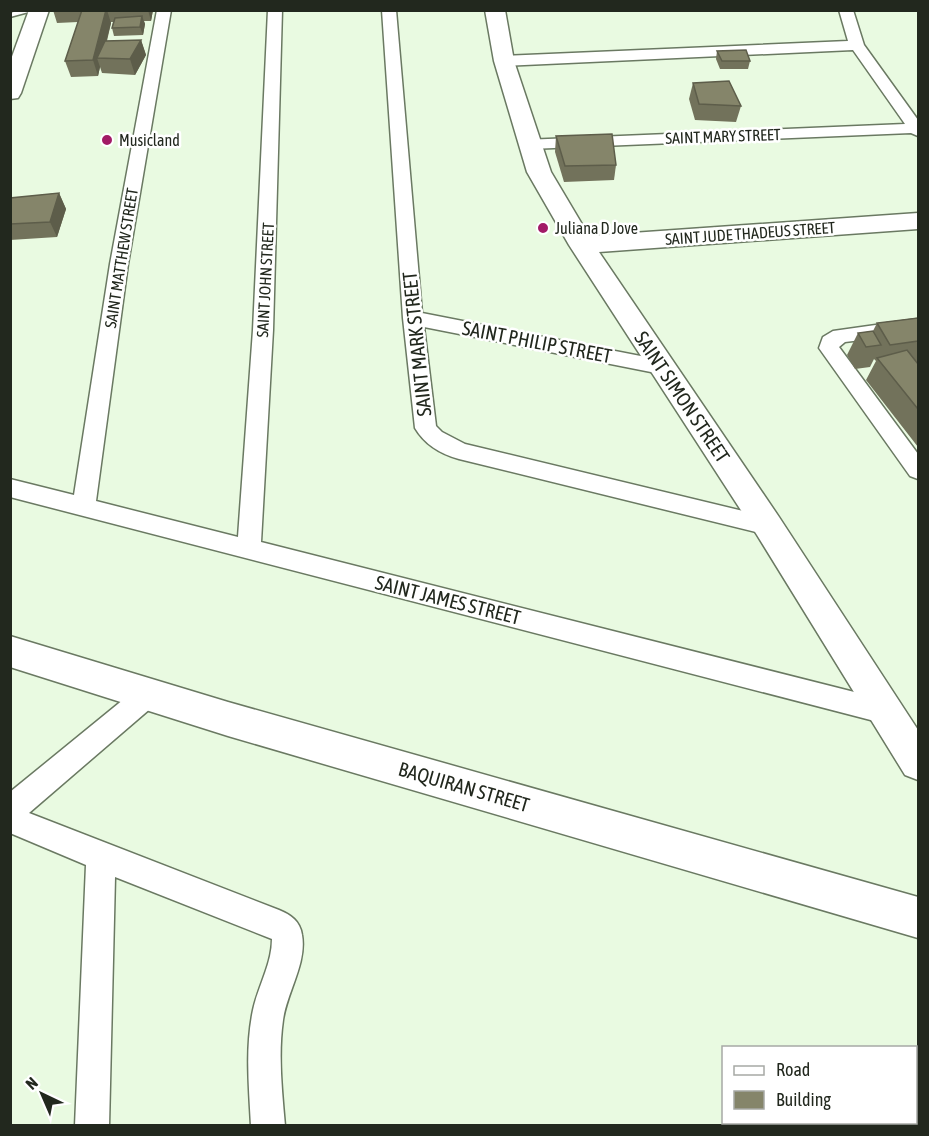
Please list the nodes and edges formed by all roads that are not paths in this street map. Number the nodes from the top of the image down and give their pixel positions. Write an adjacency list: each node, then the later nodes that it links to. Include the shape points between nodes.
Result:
1 (33, 10): 8 (lane)
2 (39, 10): 11 (street)
3 (164, 10): 21 (street, SAINT MATTHEW STREET, via 119,264)
4 (275, 10): 23 (street, SAINT JOHN STREET)
5 (389, 10): 16 (street, SAINT MARK STREET)
6 (495, 10): 10 (street, SAINT SIMON STREET)
7 (846, 10): 9 (street)
8 (10, 15)
9 (856, 45): 10 (street); 12 (street)
10 (504, 61): 13 (street, SAINT SIMON STREET)
11 (10, 93)
12 (917, 129): 13 (street, SAINT MARY STREET)
13 (530, 144): 15 (street, SAINT SIMON STREET, via 539,172)
14 (918, 221): 15 (street, SAINT JUDE THADEUS STREET)
15 (582, 245): 18 (street, SAINT SIMON STREET)
16 (413, 318): 18 (street, SAINT PHILIP STREET); 22 (street, SAINT MARK STREET, via 426,428 444,444 459,451)
17 (918, 326): 19 (street, via 840,336 830,342 829,348)
18 (661, 367): 22 (street, SAINT SIMON STREET)
19 (918, 470)
20 (10, 488): 21 (street, SAINT JAMES STREET)
21 (84, 506): 23 (street, SAINT JAMES STREET)
22 (768, 526): 26 (street, SAINT SIMON STREET)
23 (249, 549): 26 (street, SAINT JAMES STREET)
24 (10, 651): 25 (street, BAQUIRAN STREET)
25 (149, 694): 28 (street); 31 (street, BAQUIRAN STREET)
26 (886, 712): 27 (street, SAINT SIMON STREET)
27 (918, 762)
28 (10, 810)
29 (10, 819): 30 (street)
30 (101, 857): 32 (street); 33 (street, via 279,925 287,932 288,954 268,1009)
31 (918, 918)
32 (92, 1125)
33 (268, 1125)

